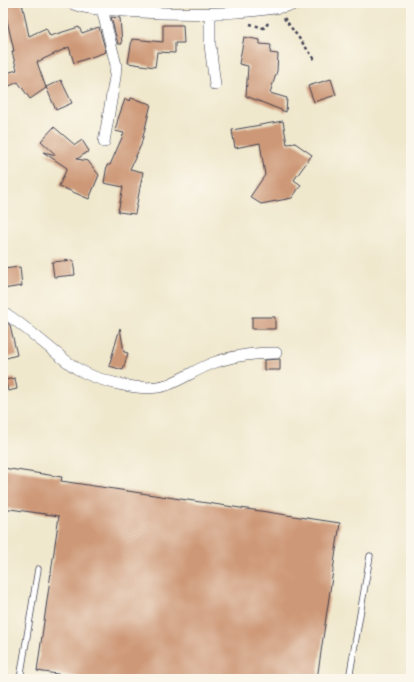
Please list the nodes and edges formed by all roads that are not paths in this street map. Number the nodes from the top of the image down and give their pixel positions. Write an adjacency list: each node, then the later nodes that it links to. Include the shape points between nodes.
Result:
1 (70, 3): 3 (street)
2 (303, 3): 4 (street, via 283,8)
3 (102, 9): 4 (street); 6 (street, via 116,66)
4 (210, 14): 5 (street, via 210,45)
5 (215, 85)
6 (104, 142)
7 (3, 312): 8 (street, via 76,368 100,378 142,389 165,386 212,363 231,357)
8 (276, 353)
9 (370, 556): 12 (lane)
10 (38, 568): 11 (lane)
11 (20, 679)
12 (349, 679)

